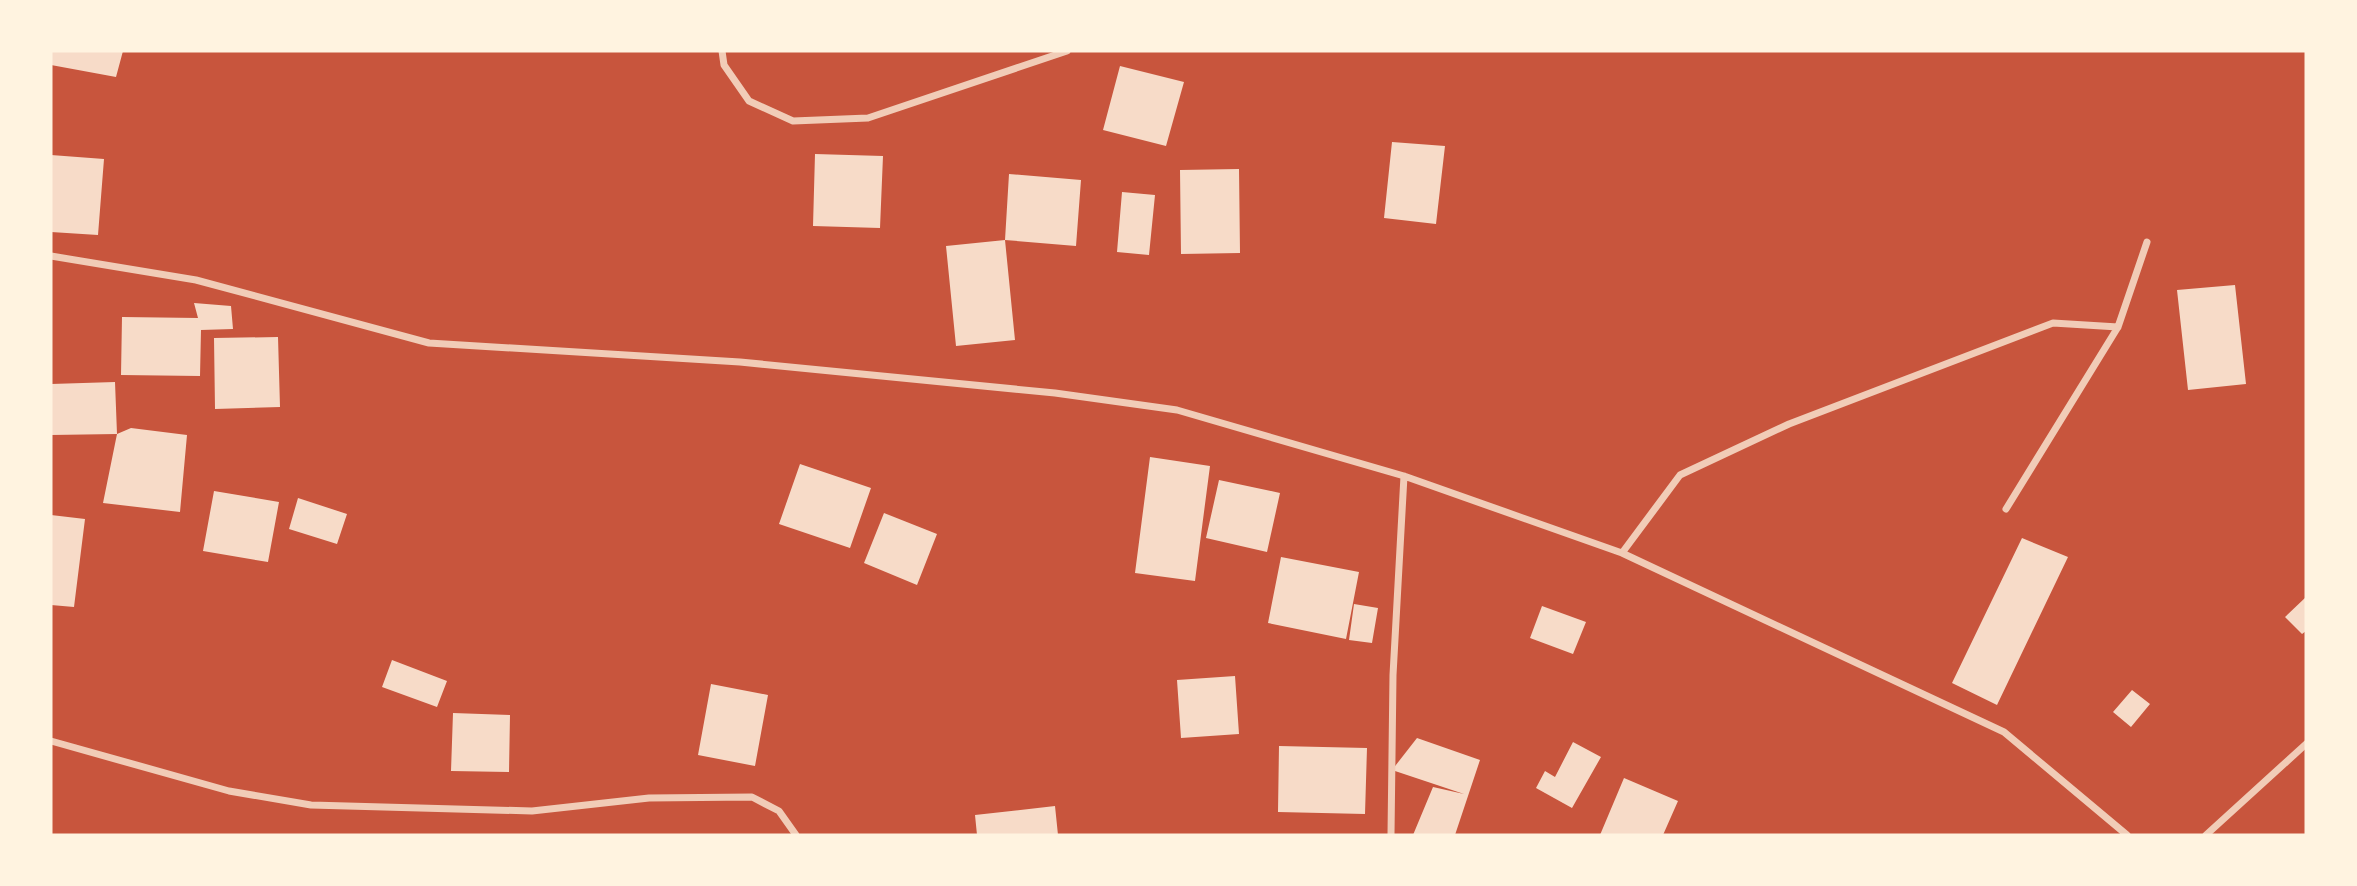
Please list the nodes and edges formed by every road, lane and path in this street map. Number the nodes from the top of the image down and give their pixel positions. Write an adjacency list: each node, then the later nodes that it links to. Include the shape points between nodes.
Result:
1 (722, 51): 2 (street, via 724,65 749,101 793,121 868,118)
2 (1068, 51)
3 (2147, 242): 5 (street)
4 (51, 256): 6 (street, via 197,279 429,343 754,363 1177,410)
5 (2118, 327): 7 (street); 8 (street, via 2053,323 1790,424 1679,475)
6 (1404, 476): 8 (street); 12 (street, via 1393,674)
7 (2006, 509)
8 (1622, 553): 13 (street, via 2004,732)
9 (51, 741): 11 (street, via 229,791 311,806 532,811 649,799 752,797 779,811)
10 (2306, 744): 14 (street)
11 (796, 835)
12 (1391, 835)
13 (2127, 835)
14 (2206, 835)

